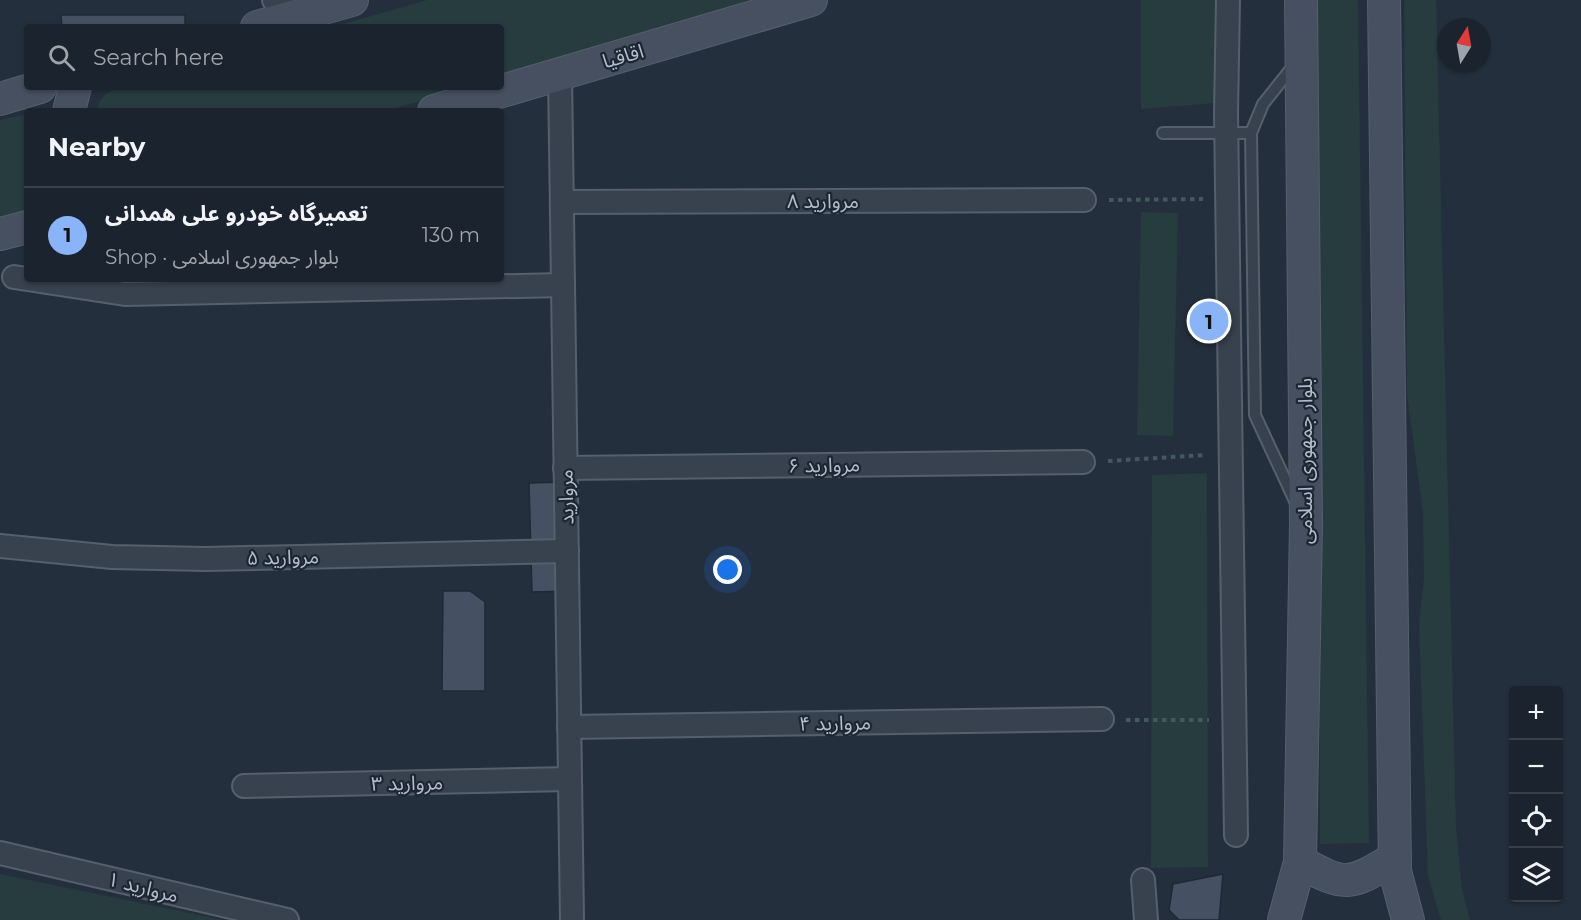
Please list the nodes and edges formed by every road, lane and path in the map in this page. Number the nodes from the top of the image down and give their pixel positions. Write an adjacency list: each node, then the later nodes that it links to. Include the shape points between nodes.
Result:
1 (274, 0): 7 (street)
2 (352, 0): 7 (main road)
3 (812, 0): 10 (main road, اقاقیا)
4 (1228, 0): 18 (street)
5 (1301, 0): 9 (main road, بلوار جمهوری اسلامی)
6 (1384, 0): 41 (main road)
7 (302, 15): 8 (main road)
8 (268, 24)
9 (1302, 55): 17 (lane, via 1263,104); 31 (main road, بلوار جمهوری اسلامی)
10 (560, 74): 15 (main road, اقاقیا); 21 (street, مروارید)
11 (30, 90): 13 (main road)
12 (74, 90): 14 (main road)
13 (0, 99)
14 (70, 108)
15 (444, 108)
16 (1163, 133): 18 (lane)
17 (1251, 133): 18 (lane); 31 (lane, via 1255,415)
18 (1227, 134): 19 (street)
19 (1227, 198): 20 (path); 28 (street)
20 (1084, 200): 21 (street, مروارید ۸)
21 (562, 202): 27 (street, مروارید)
22 (24, 228): 23 (main road)
23 (0, 234)
24 (14, 277): 25 (street)
25 (24, 279)
26 (47, 282): 27 (street, via 125,294)
27 (563, 285): 30 (street, مروارید)
28 (1230, 453): 29 (path); 35 (street)
29 (1083, 462): 30 (street, مروارید ۶)
30 (566, 468): 33 (street, مروارید)
31 (1306, 524): 42 (main road, بلوار جمهوری اسلامی)
32 (0, 546): 33 (street, مروارید ۵, via 112,557 205,559)
33 (567, 551): 36 (street, مروارید)
34 (1102, 720): 35 (path); 36 (street, مروارید ۴)
35 (1234, 720): 39 (street)
36 (569, 727): 37 (street, مروارید)
37 (570, 779): 38 (street, مروارید ۳); 45 (street, مروارید)
38 (244, 786)
39 (1236, 835)
40 (0, 853): 44 (street, مروارید ۱)
41 (1395, 858): 42 (main road, via 1362,879 1345,880 1327,877); 48 (main road)
42 (1300, 862): 47 (main road, بلوار جمهوری اسلامی)
43 (1143, 880): 46 (street)
44 (287, 920)
45 (572, 920)
46 (1146, 920)
47 (1284, 920)
48 (1408, 920)

